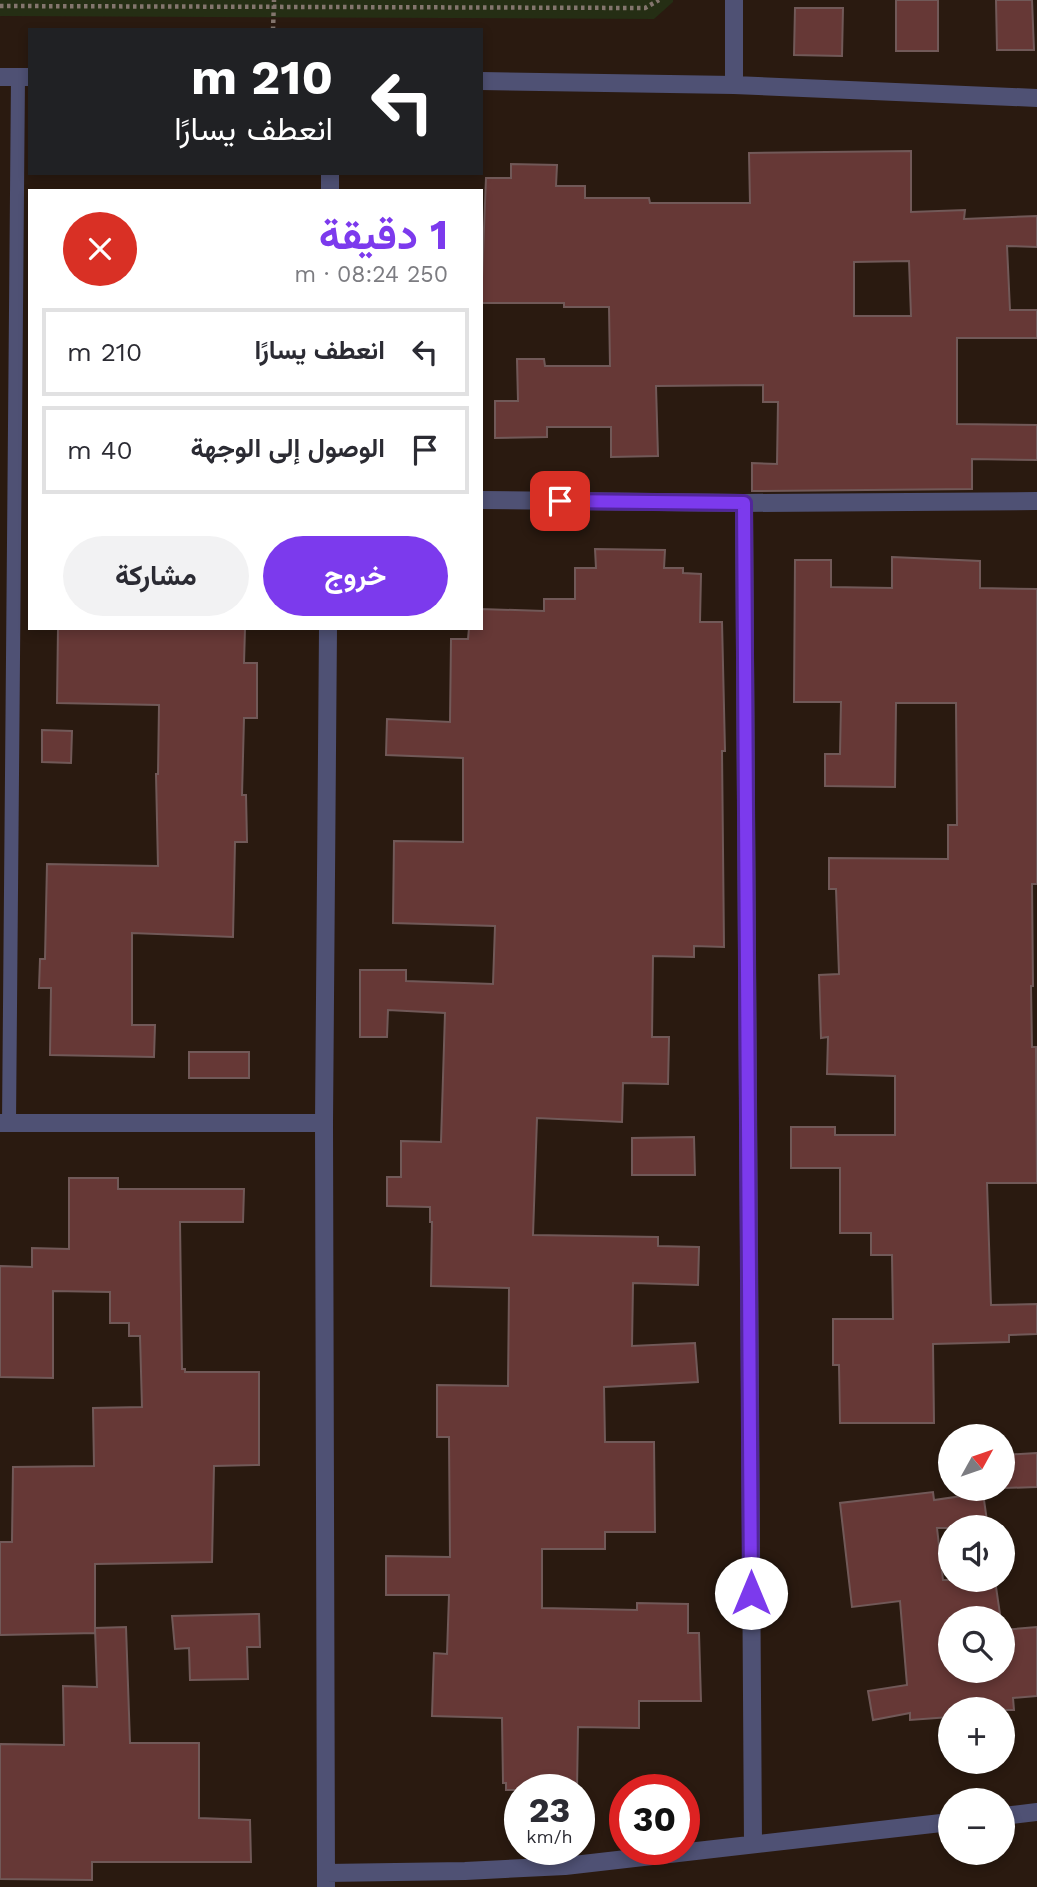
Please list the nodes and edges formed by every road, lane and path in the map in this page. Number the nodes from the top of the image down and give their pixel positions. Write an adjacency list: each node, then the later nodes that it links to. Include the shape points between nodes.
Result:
1 (659, 0): 3 (path, via 645,8)
2 (734, 0): 8 (street)
3 (274, 3): 4 (path); 5 (path)
4 (0, 6)
5 (273, 28)
6 (16, 77): 14 (lane)
7 (483, 81): 8 (street)
8 (734, 85): 9 (street)
9 (1037, 98)
10 (483, 500): 12 (street)
11 (1037, 501): 12 (street)
12 (744, 503): 20 (street)
13 (328, 630): 16 (street)
14 (6, 805): 15 (lane)
15 (4, 1123): 16 (street)
16 (324, 1123): 21 (street)
17 (1037, 1812): 18 (street)
18 (1015, 1815)
19 (938, 1823): 20 (street)
20 (753, 1844): 21 (street, via 552,1867)
21 (326, 1880)

